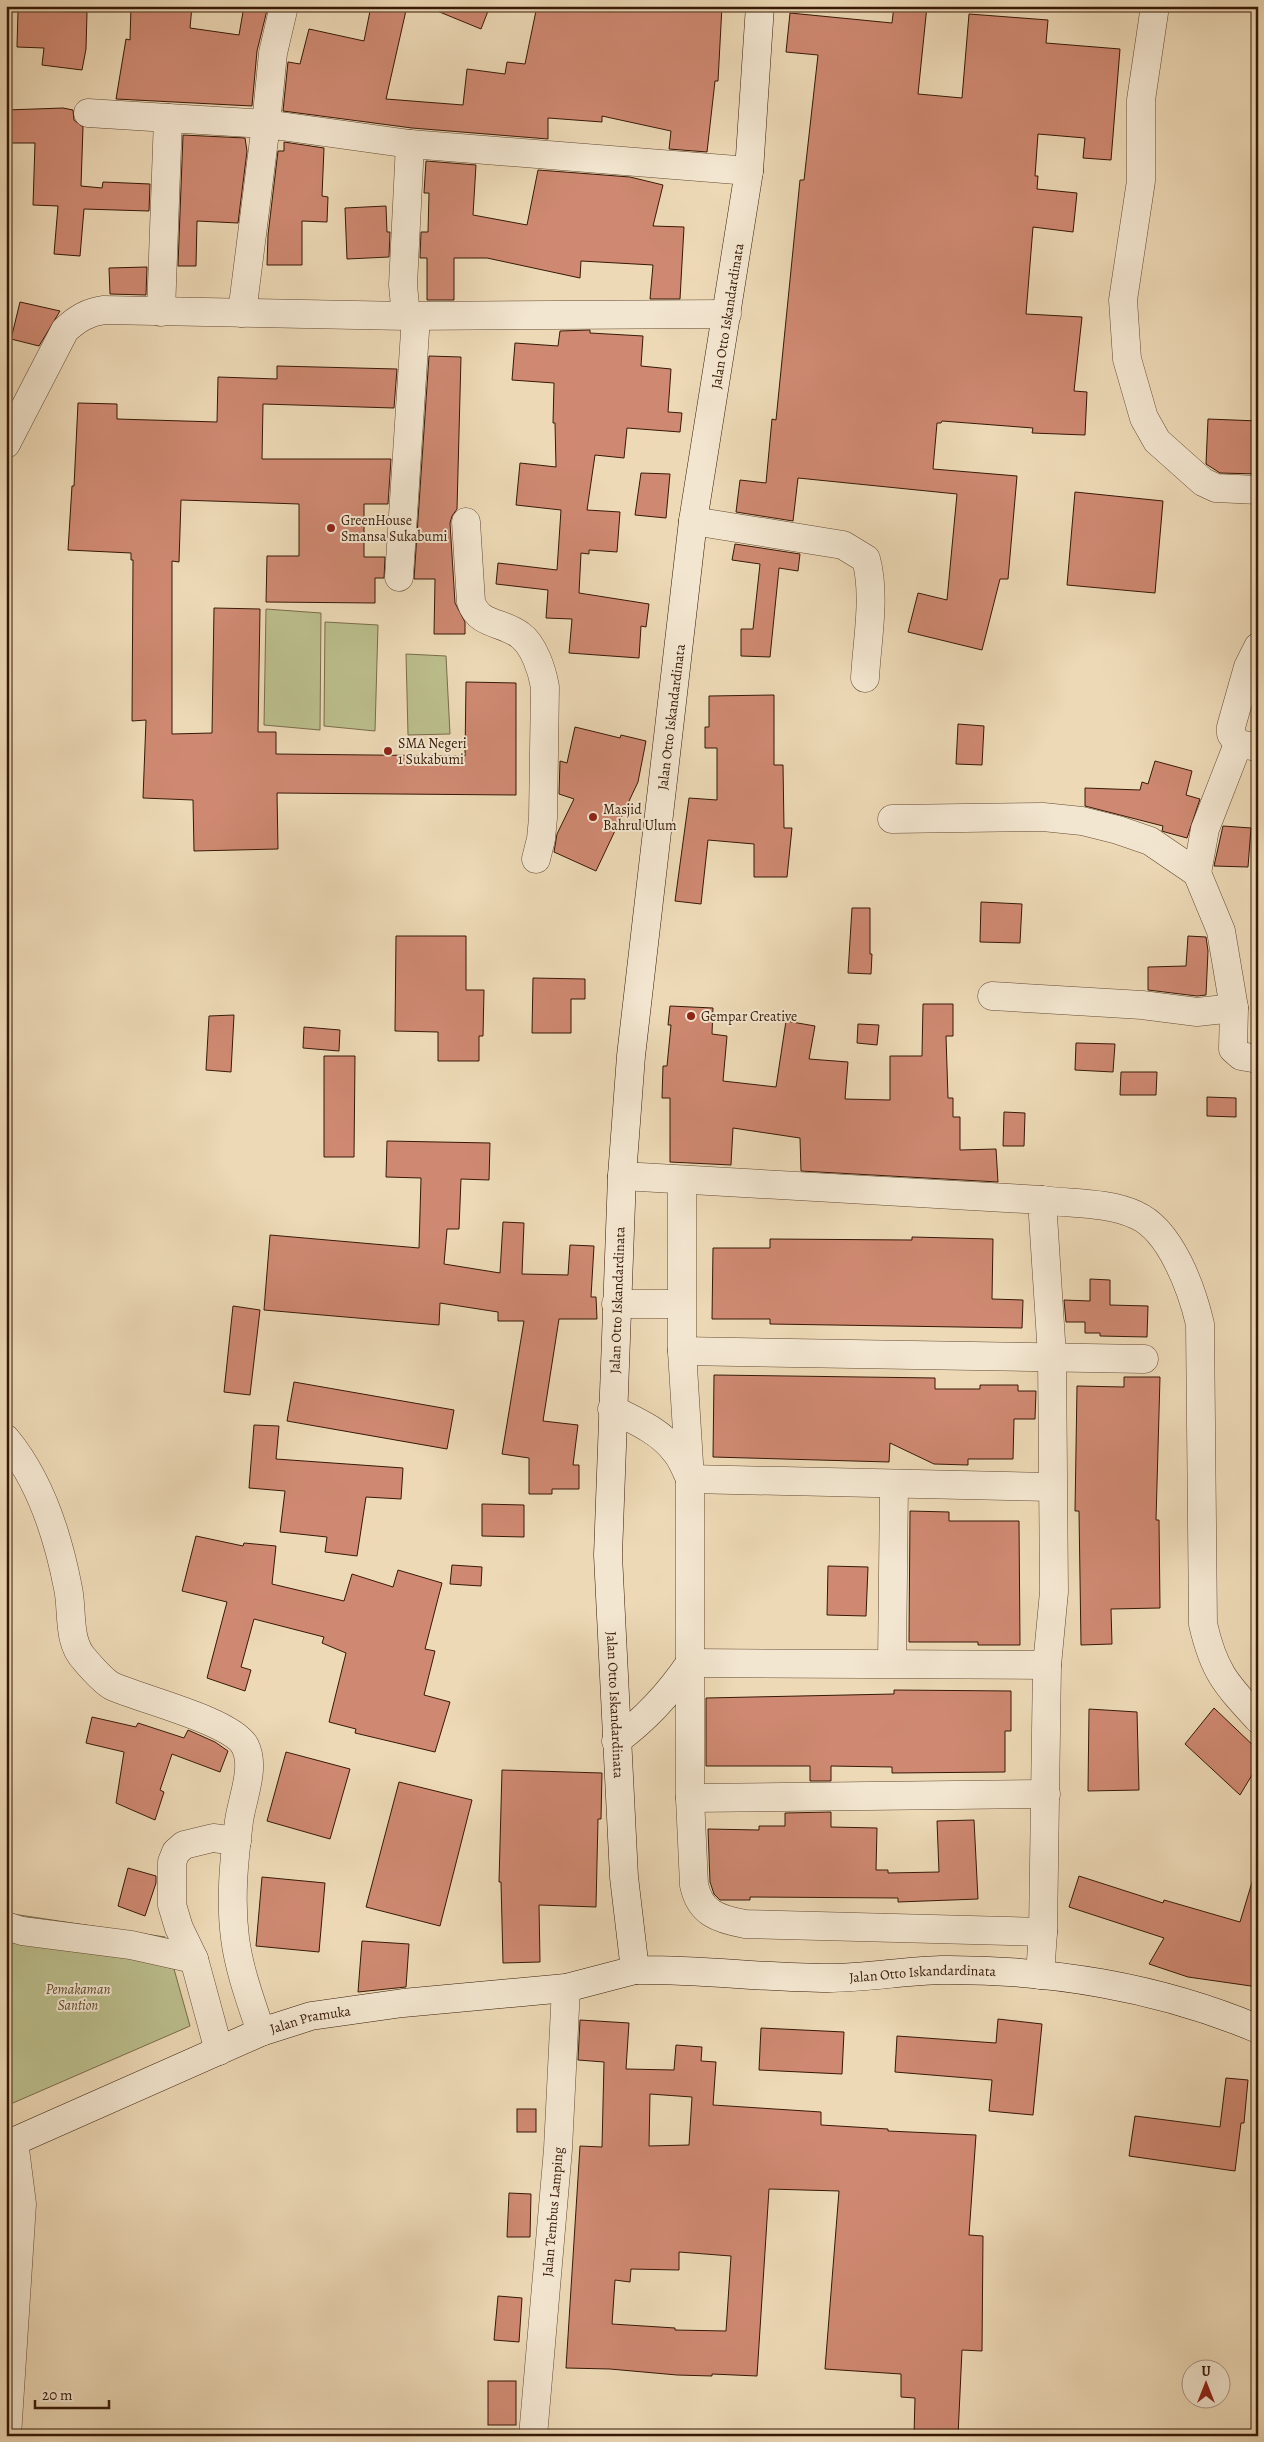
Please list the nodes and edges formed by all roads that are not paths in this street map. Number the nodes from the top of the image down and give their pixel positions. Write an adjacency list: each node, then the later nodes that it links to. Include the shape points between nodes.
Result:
1 (284, 6): 6 (street, via 274,53)
2 (760, 6): 8 (street, Jalan Otto Iskandardinata)
3 (1155, 6): 14 (street, via 1141,100 1141,181 1123,300 1127,359 1144,418 1157,441 1203,482 1216,488)
4 (88, 113): 5 (street)
5 (168, 118): 6 (street); 9 (street)
6 (266, 124): 7 (street); 10 (street)
7 (410, 144): 8 (street); 12 (street, via 404,285)
8 (750, 171): 11 (street, Jalan Otto Iskandardinata)
9 (161, 312): 10 (street); 13 (street, via 93,311 74,322 65,330)
10 (242, 313): 12 (street)
11 (727, 314): 12 (street); 15 (street, Jalan Otto Iskandardinata)
12 (411, 316): 17 (street)
13 (6, 444)
14 (1258, 490)
15 (693, 521): 19 (street, via 843,545 866,559 870,596); 27 (street, Jalan Otto Iskandardinata, via 631,1056)
16 (466, 522): 22 (street, via 474,612 480,618 522,636 543,676 543,818)
17 (399, 577)
18 (1258, 647): 20 (street, via 1248,666 1231,727 1231,734)
19 (865, 678)
20 (1248, 745): 23 (street, via 1205,829)
21 (892, 820): 23 (street, via 1043,817 1082,821 1150,841)
22 (536, 859)
23 (1197, 873): 25 (street, via 1221,931)
24 (992, 996): 25 (street, via 1142,1005 1197,1012)
25 (1234, 1008): 26 (street, via 1233,1049 1241,1056)
26 (1258, 1059)
27 (622, 1176): 28 (street); 30 (street, Jalan Otto Iskandardinata)
28 (682, 1180): 29 (street); 31 (street)
29 (1042, 1200): 33 (street); 43 (street, via 1119,1209 1138,1216 1159,1234 1184,1273 1200,1324 1204,1624 1210,1652 1224,1681)
30 (616, 1304): 31 (street); 35 (street, Jalan Otto Iskandardinata)
31 (681, 1304): 32 (street)
32 (682, 1350): 33 (street); 37 (street)
33 (1052, 1356): 34 (street); 39 (street)
34 (1144, 1359)
35 (612, 1409): 37 (street, via 662,1438 675,1451); 44 (street, Jalan Otto Iskandardinata, via 608,1555)
36 (6, 1439): 47 (street, via 20,1455 58,1542 76,1647 83,1659 110,1685 207,1722 236,1736 245,1746 249,1759 248,1774)
37 (690, 1479): 38 (street); 40 (street)
38 (894, 1485): 39 (street); 41 (street)
39 (1052, 1487): 42 (street, via 1054,1592)
40 (690, 1663): 41 (street); 44 (street, via 671,1691 641,1722); 46 (street)
41 (892, 1663): 42 (street)
42 (1047, 1664): 45 (street)
43 (1258, 1719)
44 (616, 1741): 51 (street, Jalan Otto Iskandardinata, via 625,1887)
45 (1046, 1794): 46 (street); 49 (street)
46 (690, 1798): 49 (street, via 697,1899 703,1908 728,1921)
47 (237, 1841): 50 (street, via 213,1838 184,1845 172,1862 172,1905 178,1928); 55 (street, via 232,1904 235,1939 245,1985)
48 (6, 1926): 50 (street, via 31,1933 131,1945)
49 (1043, 1932): 52 (street)
50 (194, 1959): 56 (street)
51 (635, 1970): 52 (street, Jalan Otto Iskandardinata, via 827,1978 940,1970); 53 (street, Jalan Pramuka)
52 (1040, 1975): 54 (street, Jalan Otto Iskandardinata, via 1100,1983 1190,2004)
53 (566, 1988): 55 (street, Jalan Pramuka, via 342,2010 310,2016); 59 (street, Jalan Tembus Lamping, via 558,2149)
54 (1258, 2029)
55 (261, 2032): 56 (street, Jalan Pramuka)
56 (219, 2051): 57 (street, Jalan Pramuka)
57 (10, 2143): 58 (street, via 22,2204)
58 (7, 2436)
59 (534, 2436)

